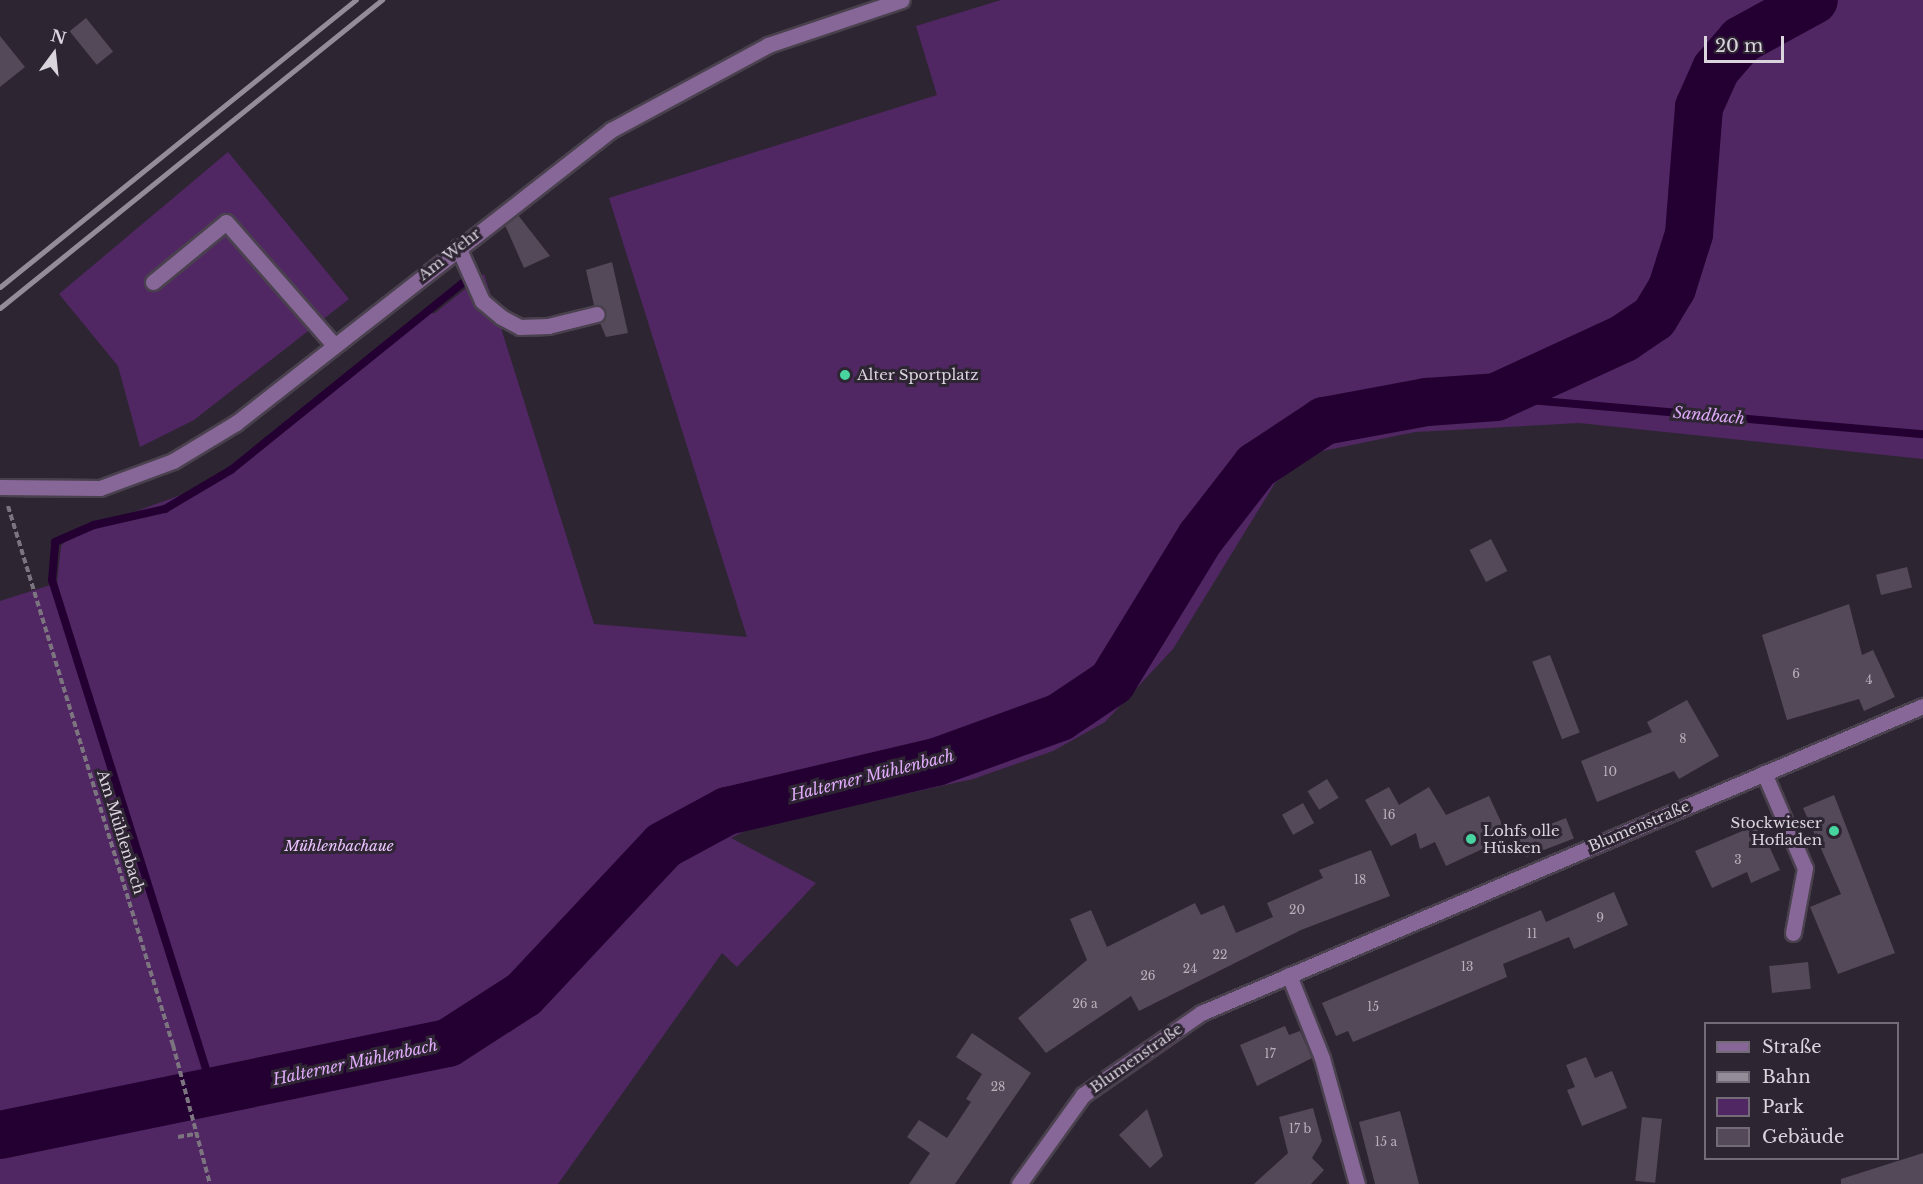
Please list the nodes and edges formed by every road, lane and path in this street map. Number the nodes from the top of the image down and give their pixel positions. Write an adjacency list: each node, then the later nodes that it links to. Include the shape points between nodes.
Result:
1 (902, 0): 2 (street, Am Wehr, via 768,45 611,130)
2 (458, 247): 4 (street, via 482,301 520,327 548,326); 5 (street, Am Wehr)
3 (153, 282): 5 (street, via 226,222)
4 (597, 314)
5 (334, 345): 6 (street, Am Wehr, via 236,423 173,461 100,488)
6 (2, 488): 11 (path, Am Mühlenbach, via 173,1045)
7 (1923, 706): 8 (street, Blumenstraße)
8 (1764, 773): 9 (street, via 1805,868); 10 (street, Blumenstraße)
9 (1793, 933)
10 (1289, 975): 14 (street, Blumenstraße, via 1201,1013 1083,1095); 15 (street, via 1322,1058)
11 (195, 1134): 12 (path); 13 (path, Am Mühlenbach)
12 (178, 1137)
13 (210, 1184)
14 (1018, 1184)
15 (1357, 1184)

